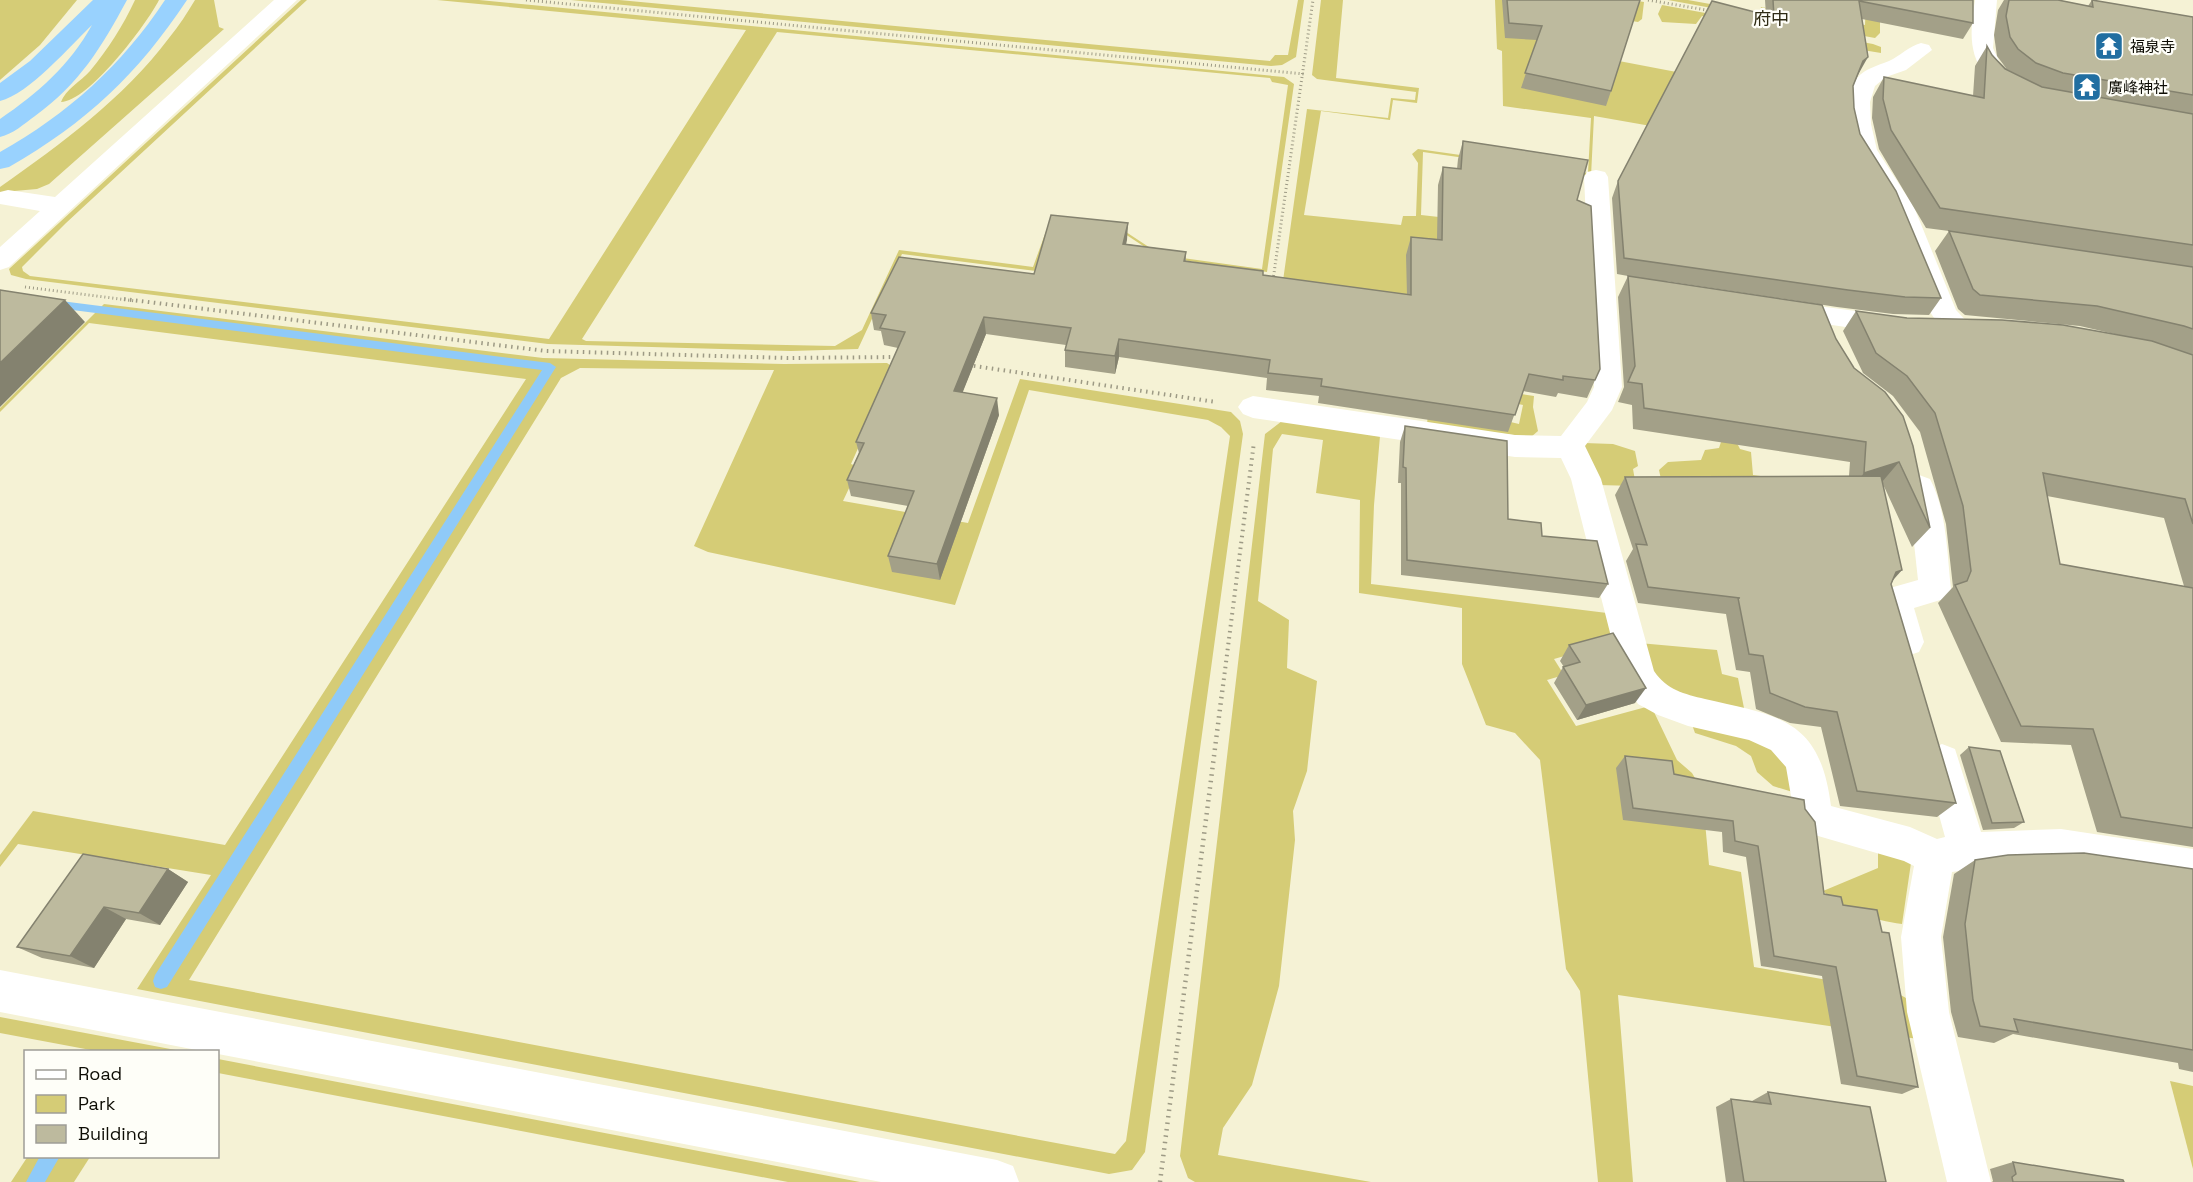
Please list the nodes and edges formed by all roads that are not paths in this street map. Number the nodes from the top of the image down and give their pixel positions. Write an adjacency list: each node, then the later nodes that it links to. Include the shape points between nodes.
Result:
1 (105, 0): 7 (highway, via 39,66)
2 (116, 0): 9 (highway, via 78,65 43,99)
3 (176, 0): 10 (highway, via 122,72)
4 (1986, 0): 8 (street, via 1981,46 1986,63)
5 (272, 4): 15 (street)
6 (1921, 50): 18 (street, via 1864,83 1858,102 1865,150 1927,238 1944,314 1968,327 1920,327)
7 (0, 94)
8 (2024, 95)
9 (0, 130)
10 (43, 139): 11 (highway); 12 (highway)
11 (0, 162)
12 (0, 169)
13 (1596, 177): 21 (street, via 1612,285 1608,387 1605,400)
14 (8, 198): 15 (street)
15 (60, 206): 16 (street)
16 (0, 261)
17 (1751, 305): 18 (street)
18 (1820, 315): 19 (street)
19 (1833, 348)
20 (1253, 408): 21 (street, via 1515,446)
21 (1570, 446): 25 (street, via 1586,479 1638,676 1653,696 1676,707 1775,733 1795,749 1807,776 1814,819)
22 (1910, 455): 23 (street, via 1928,525 1935,589 1895,600)
23 (1915, 669)
24 (1935, 737): 25 (street)
25 (1951, 854): 26 (street, via 2061,847); 29 (street, via 1921,937 1928,1012)
26 (2193, 867)
27 (0, 991): 28 (street)
28 (997, 1182)
29 (1969, 1182)

